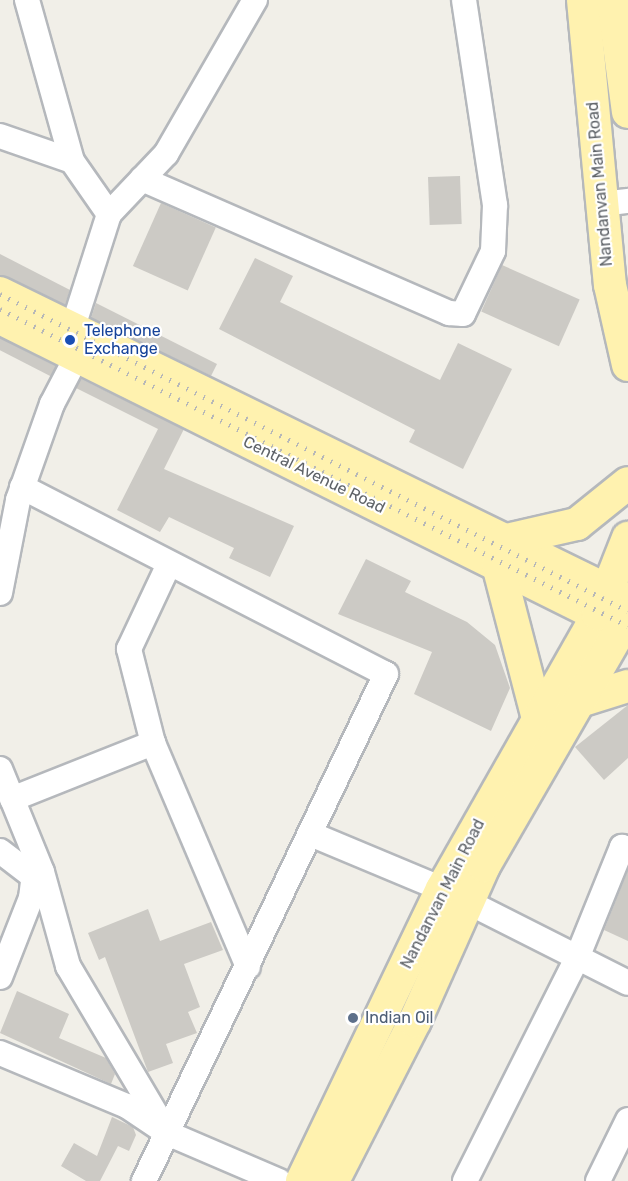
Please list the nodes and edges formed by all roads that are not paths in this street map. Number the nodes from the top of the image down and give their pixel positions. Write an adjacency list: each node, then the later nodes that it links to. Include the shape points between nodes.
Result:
1 (27, 0): 8 (street)
2 (255, 0): 9 (street, via 166,154)
3 (464, 0): 9 (street, via 495,205 493,251 463,314 449,313)
4 (583, 0): 10 (main road, Nandanvan Main Road)
5 (613, 0): 6 (main road)
6 (628, 112)
7 (0, 136): 8 (street)
8 (72, 161): 11 (street)
9 (142, 179): 11 (street)
10 (615, 202): 16 (main road, Nandanvan Main Road, via 610,285)
11 (109, 214): 14 (street)
12 (0, 293): 14 (main road)
13 (0, 318): 15 (main road, Central Avenue Road)
14 (73, 327): 15 (street); 20 (main road)
15 (76, 358): 18 (street, via 52,404); 20 (main road, Central Avenue Road)
16 (628, 365)
17 (628, 483): 20 (main road, via 577,524)
18 (22, 487): 21 (street); 22 (street)
19 (628, 538): 23 (main road, Nandanvan Main Road)
20 (500, 553): 23 (main road, Central Avenue Road); 26 (main road)
21 (169, 564): 27 (street, via 129,649); 30 (street, via 386,674)
22 (0, 593)
23 (619, 613): 25 (main road); 26 (main road, Nandanvan Main Road)
24 (628, 686): 25 (main road)
25 (580, 701): 34 (main road)
26 (538, 719): 34 (main road, Nandanvan Main Road)
27 (153, 743): 29 (street); 36 (street)
28 (0, 769): 29 (street)
29 (12, 800): 33 (street)
30 (313, 835): 34 (street); 36 (street)
31 (628, 850): 35 (street, via 622,847)
32 (0, 851): 33 (street)
33 (35, 868): 37 (street); 41 (street, via 68,966)
34 (455, 896): 35 (street); 44 (main road, Nandanvan Main Road); 45 (main road, via 415,1021)
35 (577, 958): 38 (street); 46 (street)
36 (248, 967): 41 (street)
37 (0, 977)
38 (628, 983)
39 (0, 1053): 41 (street, via 126,1106)
40 (628, 1120): 47 (street)
41 (167, 1133): 42 (street); 43 (street)
42 (144, 1181)
43 (279, 1181)
44 (302, 1181)
45 (333, 1181)
46 (465, 1181)
47 (598, 1181)

